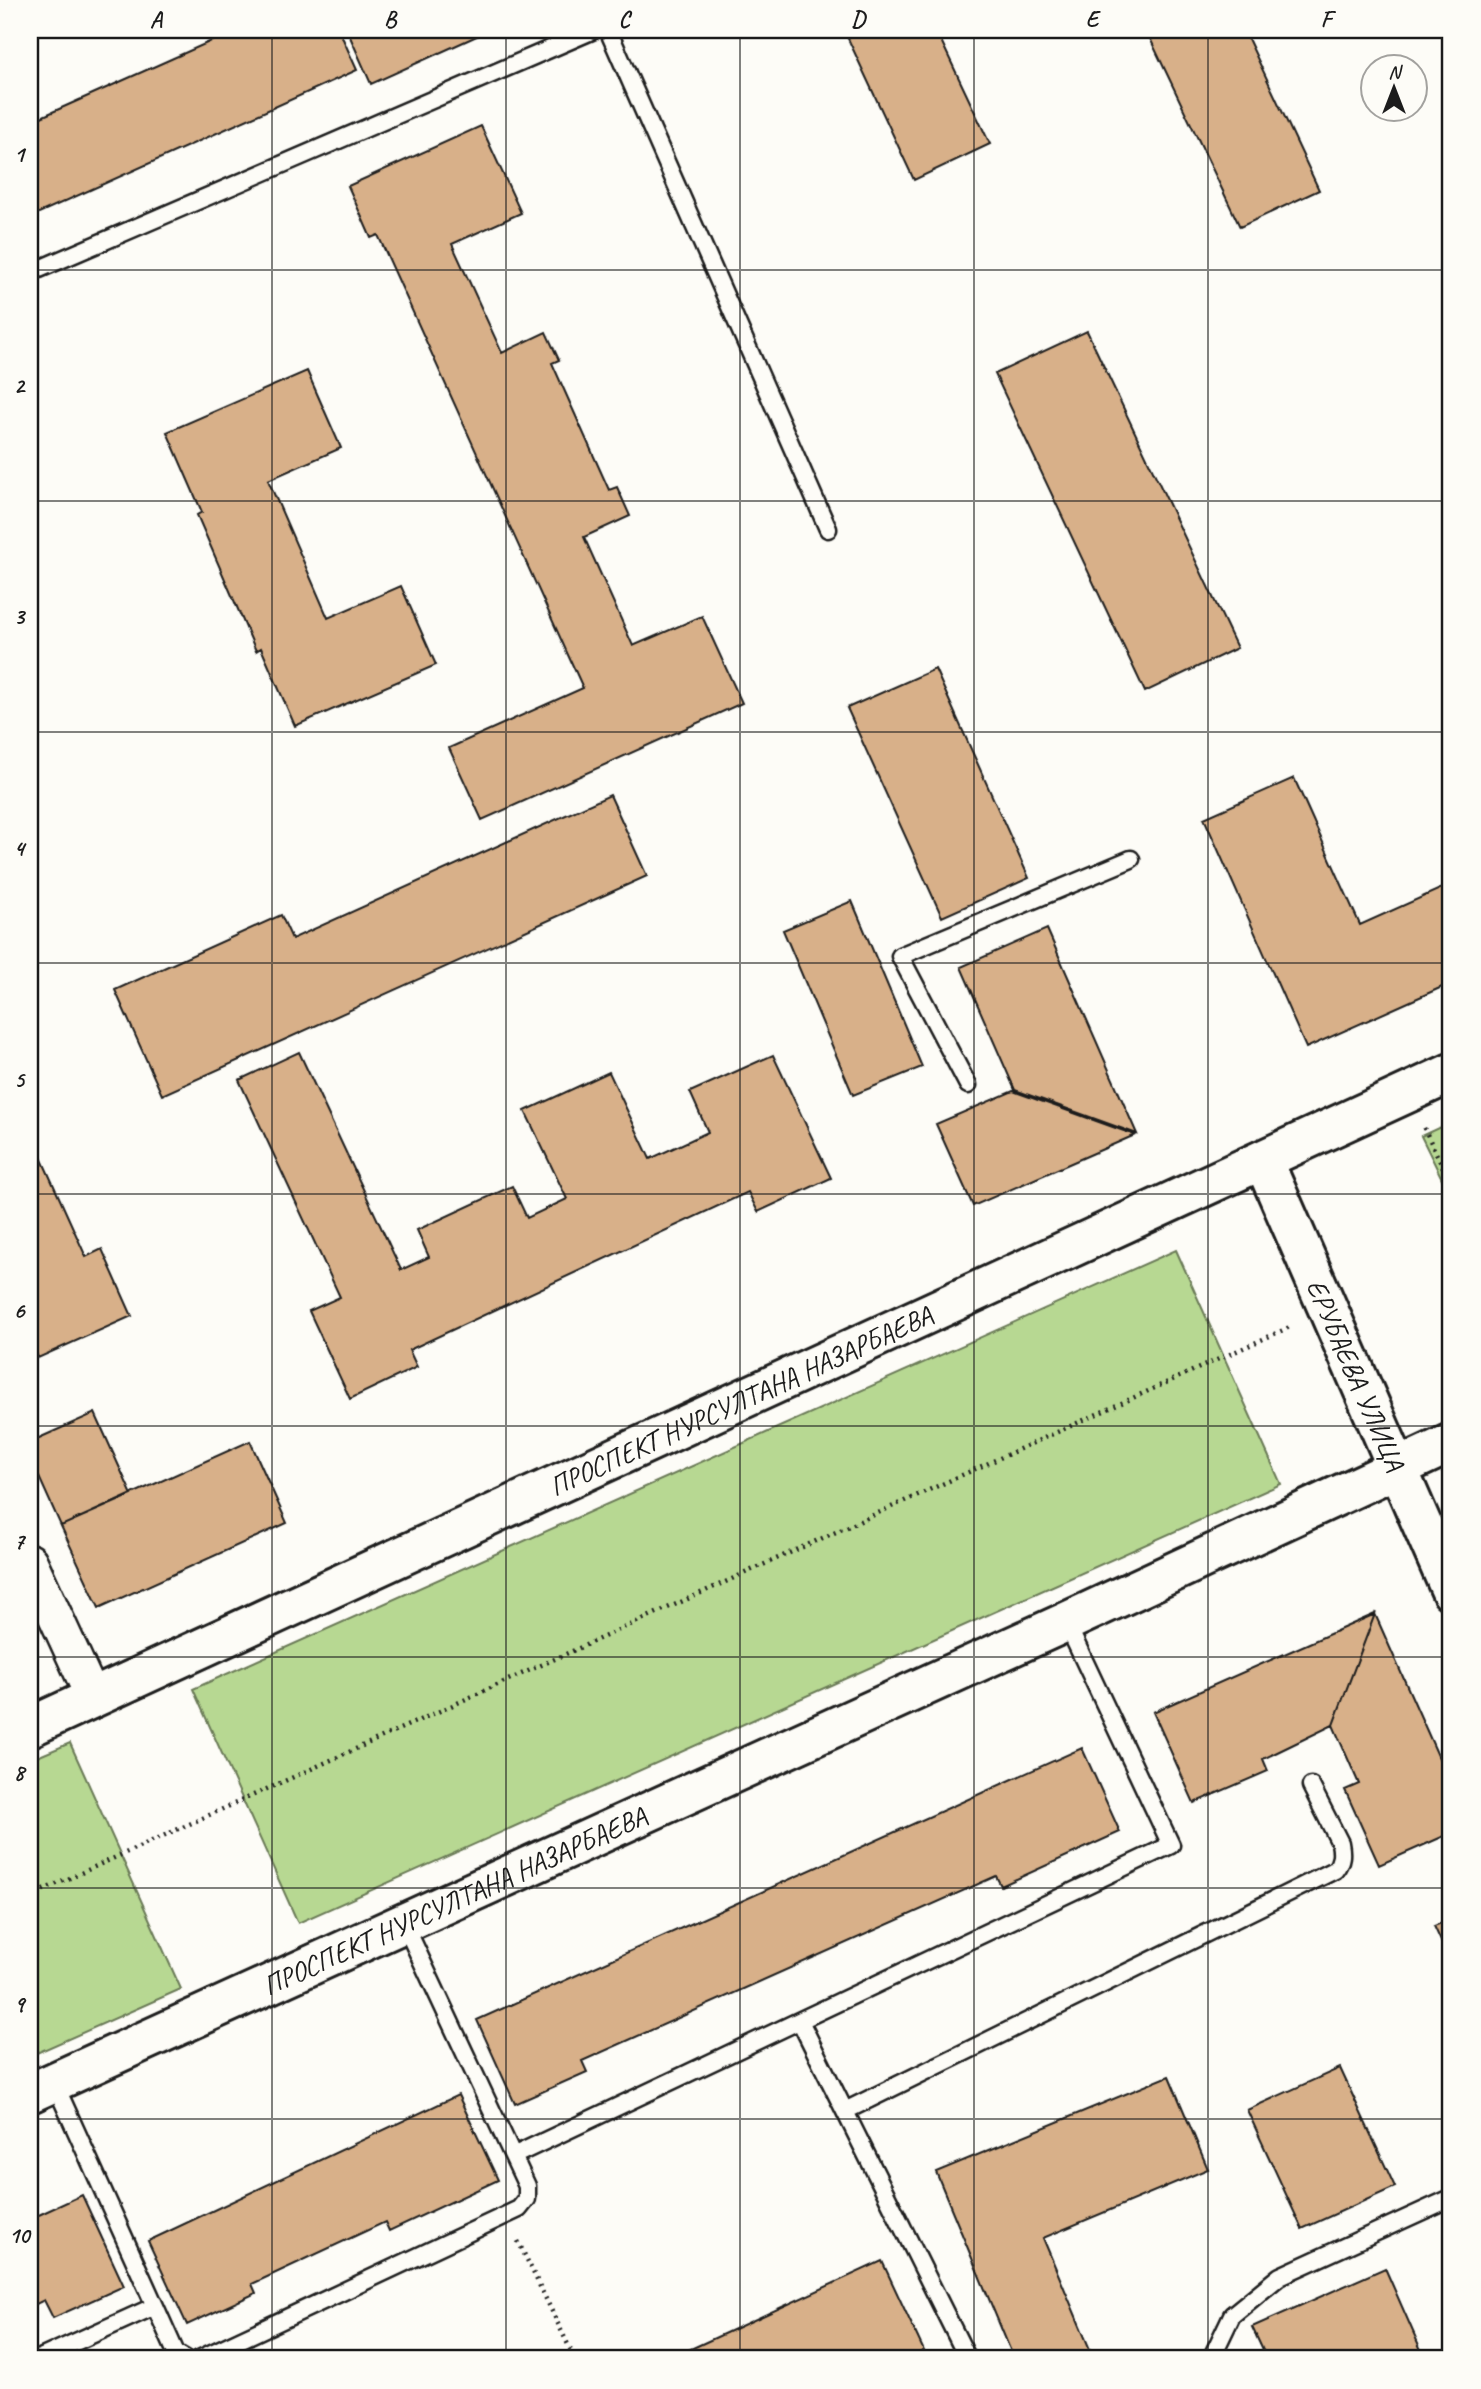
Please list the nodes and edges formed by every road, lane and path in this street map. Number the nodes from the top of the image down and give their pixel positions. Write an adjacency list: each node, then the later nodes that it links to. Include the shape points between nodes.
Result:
1 (594, 30): 3 (lane)
2 (608, 30): 4 (lane)
3 (30, 274)
4 (828, 529)
5 (1132, 859): 7 (lane, via 900,956)
6 (1451, 1073): 8 (main road, ПРОСПЕКТ НУРСУЛТАНА НАЗАРБАЕВА)
7 (968, 1085)
8 (1263, 1160): 9 (main road, ЕРУБАЕВА УЛИЦА); 15 (main road, ПРОСПЕКТ НУРСУЛТАНА НАЗАРБАЕВА)
9 (1329, 1309): 11 (main road, ЕРУБАЕВА УЛИЦА); 18 (path)
10 (1451, 1443): 11 (main road, ПРОСПЕКТ НУРСУЛТАНА НАЗАРБАЕВА)
11 (1395, 1468): 13 (main road, ЕРУБАЕВА УЛИЦА); 14 (main road, ПРОСПЕКТ НУРСУЛТАНА НАЗАРБАЕВА)
12 (30, 1561): 15 (street)
13 (1451, 1591)
14 (1066, 1622): 19 (main road, ПРОСПЕКТ НУРСУЛТАНА НАЗАРБАЕВА); 20 (lane, via 1171,1845)
15 (93, 1698): 16 (main road, ПРОСПЕКТ НУРСУЛТАНА НАЗАРБАЕВА)
16 (30, 1727)
17 (1311, 1786): 22 (lane, via 1340,1843 1340,1864 1335,1870)
18 (30, 1896)
19 (404, 1923): 21 (main road, ПРОСПЕКТ НУРСУЛТАНА НАЗАРБАЕВА); 23 (lane)
20 (800, 2021): 22 (lane); 23 (lane)
21 (42, 2087): 26 (lane)
22 (845, 2112): 31 (lane)
23 (513, 2156): 25 (lane, via 527,2186 527,2199)
24 (1451, 2198): 32 (lane, via 1280,2276 1232,2315)
25 (506, 2215): 29 (lane); 30 (path)
26 (155, 2306): 27 (lane); 28 (lane, via 176,2353)
27 (38, 2359)
28 (186, 2359)
29 (199, 2359)
30 (575, 2359)
31 (966, 2359)
32 (1211, 2359)

